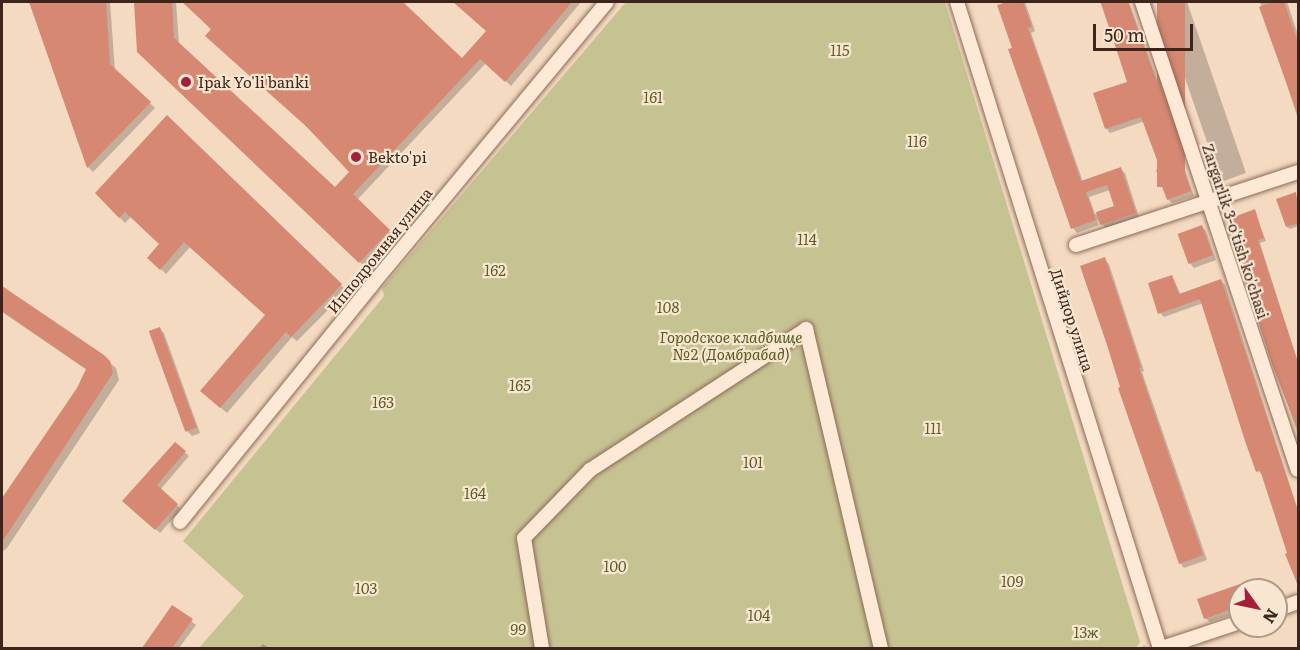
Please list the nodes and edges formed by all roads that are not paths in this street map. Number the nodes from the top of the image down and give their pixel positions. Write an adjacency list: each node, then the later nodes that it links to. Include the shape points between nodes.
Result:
1 (607, 2): 8 (street, Ипподромная улица)
2 (957, 2): 12 (street, Дийдор улица)
3 (1142, 2): 5 (street, Zargarlik 3-o'tish ko'chasi)
4 (1299, 172): 5 (street)
5 (1209, 202): 6 (street); 7 (street, Zargarlik 3-o'tish ko'chasi)
6 (1076, 245)
7 (1299, 470)
8 (180, 522)
9 (1228, 626): 12 (street)
10 (542, 648): 11 (street, via 524,538 590,470 806,328)
11 (881, 648)
12 (1161, 648)

